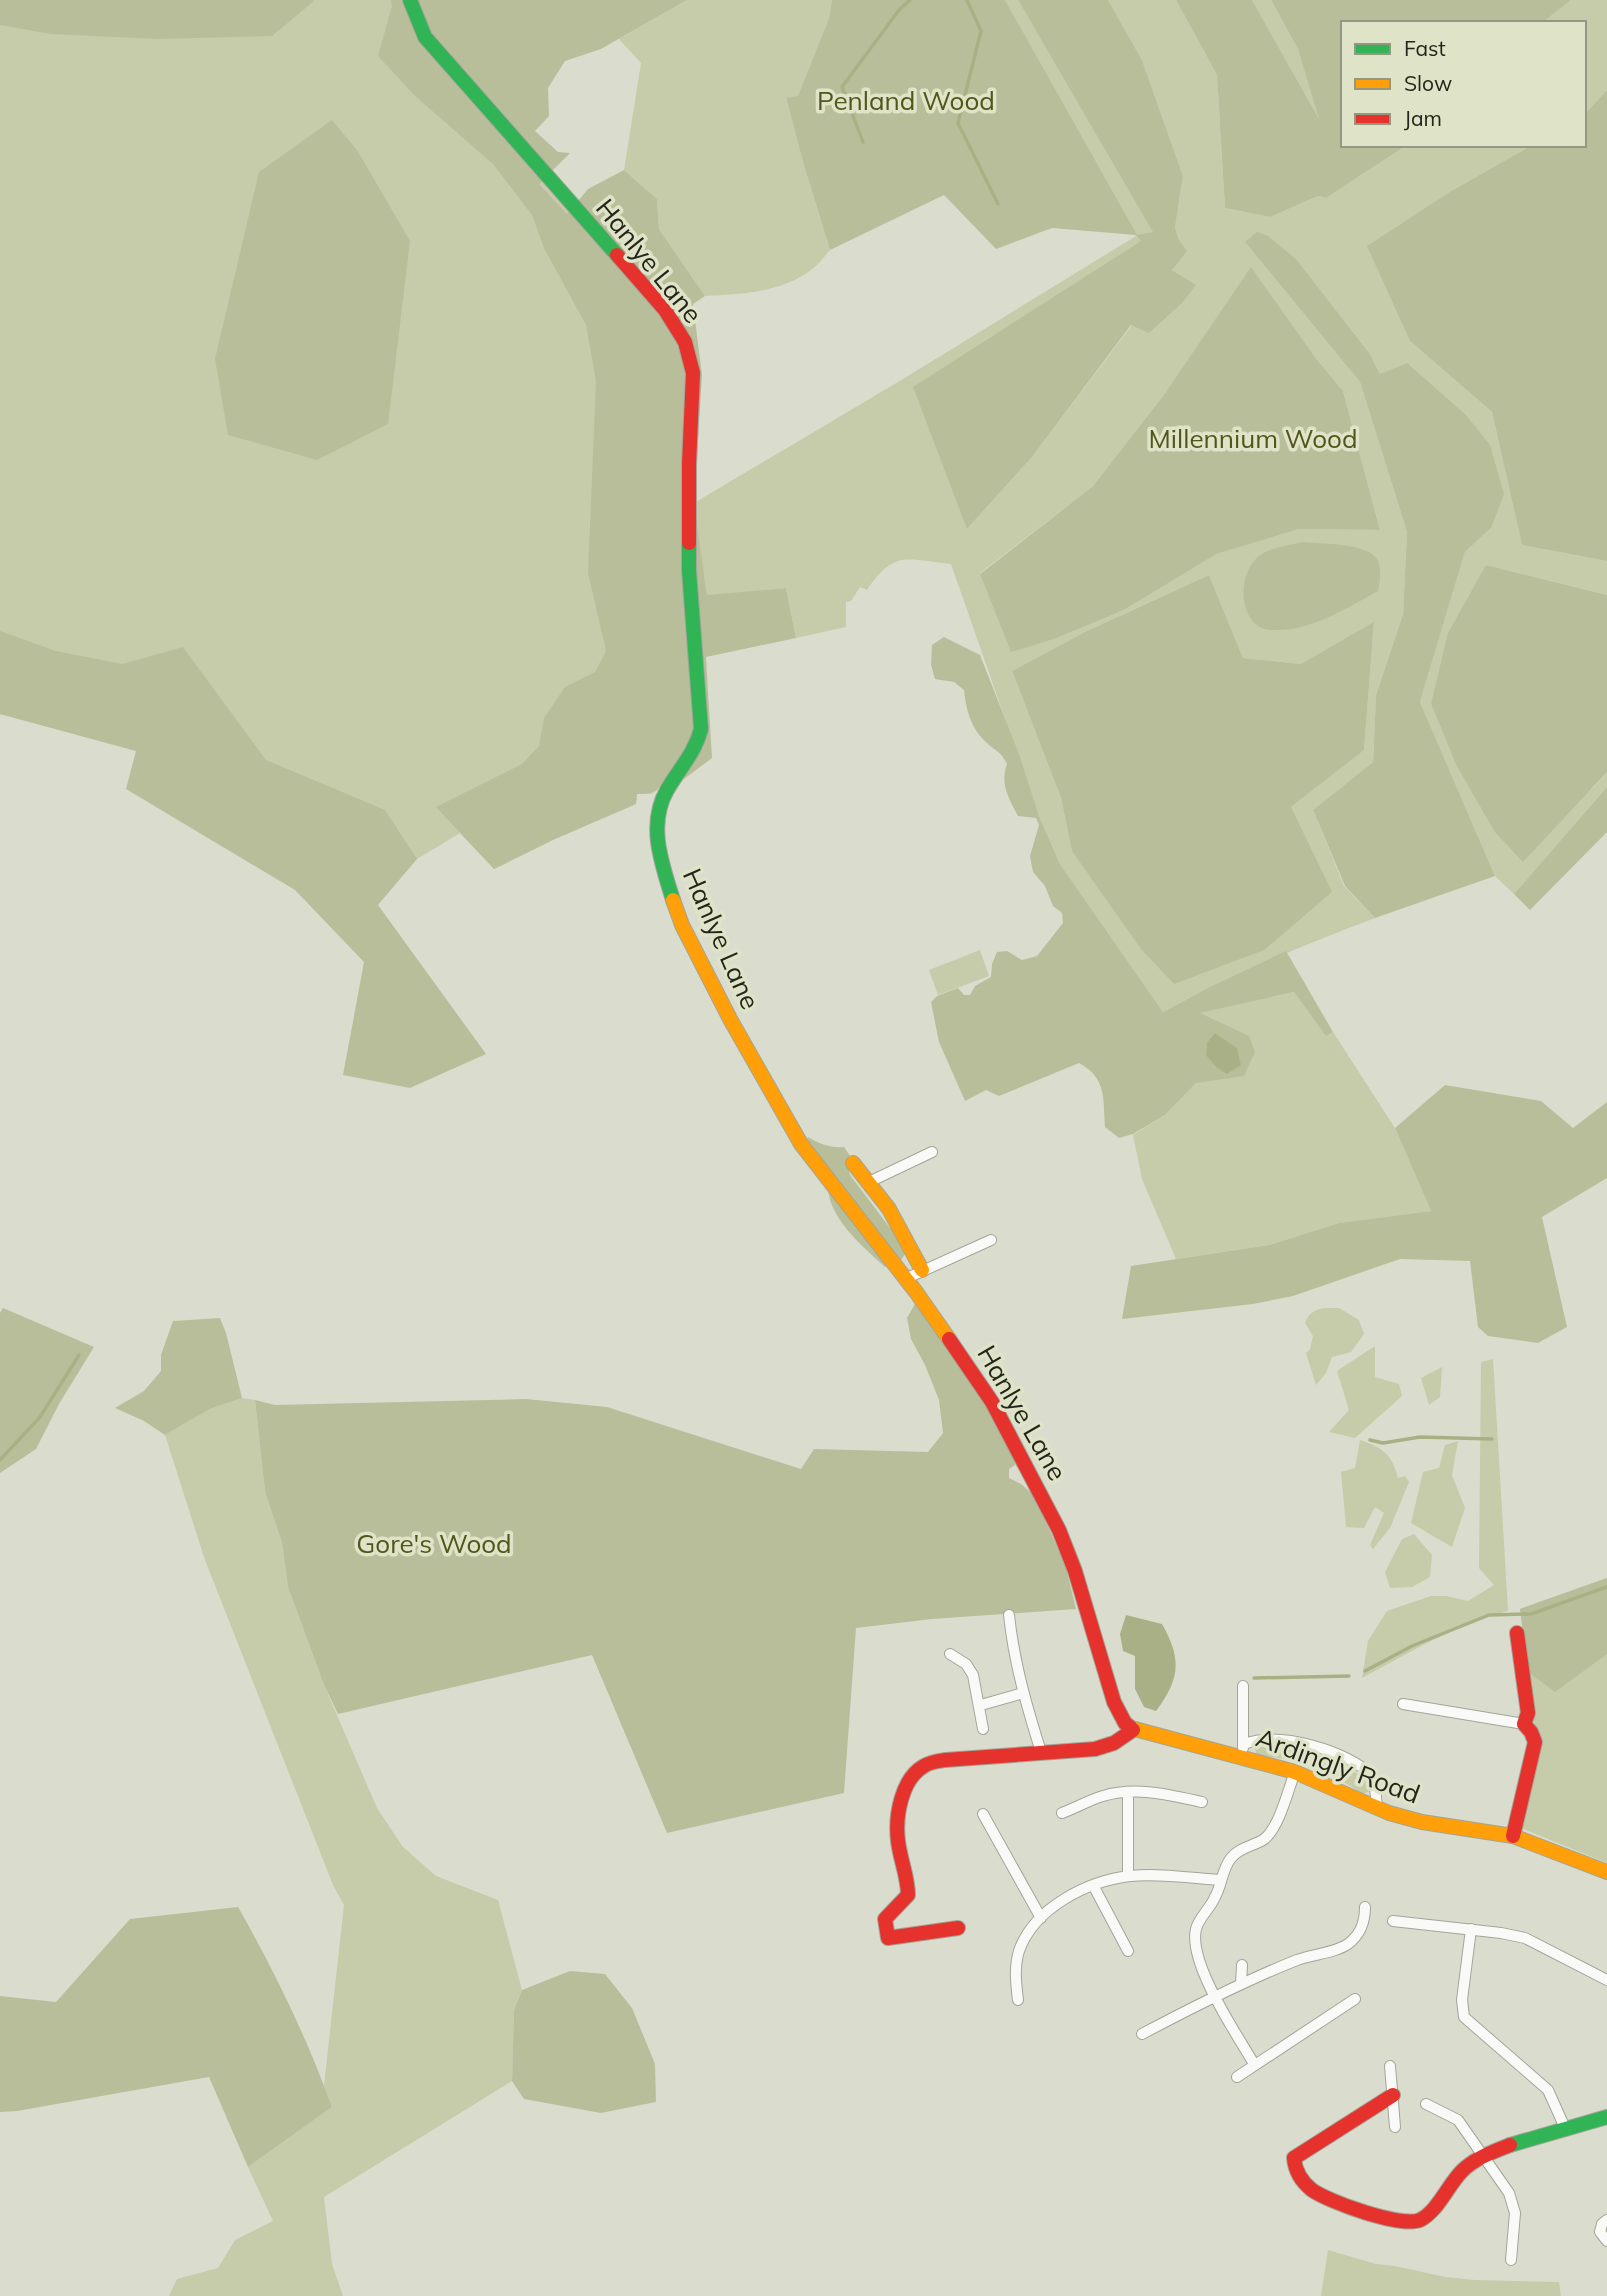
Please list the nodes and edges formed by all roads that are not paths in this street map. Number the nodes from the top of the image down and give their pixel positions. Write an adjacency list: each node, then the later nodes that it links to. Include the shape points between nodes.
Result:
1 (410, 0): 7 (street, Hanlye Lane, via 425,37 665,310 685,342 693,373 688,464 690,571 701,729 697,745 658,810 661,863 700,963 801,1144)
2 (932, 1152): 4 (street)
3 (853, 1163): 4 (street)
4 (869, 1182): 6 (street)
5 (991, 1240): 6 (street)
6 (922, 1270): 7 (street)
7 (905, 1279): 17 (street, Hanlye Lane, via 992,1402 1045,1500 1075,1571 1114,1702)
8 (1009, 1615): 12 (street)
9 (1517, 1633): 15 (street, via 1528,1713)
10 (950, 1654): 14 (street, via 973,1675)
11 (1242, 1686): 18 (street)
12 (1023, 1693): 14 (street); 19 (street)
13 (1403, 1704): 15 (street)
14 (981, 1705): 16 (street)
15 (1524, 1724): 26 (street, via 1535,1742)
16 (984, 1729)
17 (1133, 1730): 18 (street, Ardingly Road); 19 (street, via 1096,1750)
18 (1243, 1751): 20 (street, Ardingly Road); 23 (street, via 1258,1739 1295,1741 1327,1751 1374,1776)
19 (1041, 1752): 34 (street, via 922,1767 901,1801 897,1831 908,1895 885,1919 888,1938)
20 (1294, 1772): 23 (street, Ardingly Road); 29 (street, via 1268,1836 1233,1856)
21 (1128, 1793): 22 (street); 24 (street, via 1101,1796); 28 (street)
22 (1202, 1802)
23 (1377, 1808): 26 (street, Ardingly Road, via 1422,1822)
24 (1062, 1813)
25 (983, 1814): 32 (street)
26 (1513, 1836): 27 (street, Ardingly Road)
27 (1607, 1872)
28 (1128, 1876): 29 (street); 30 (street)
29 (1221, 1880): 40 (street, via 1198,1923 1194,1942 1199,1964)
30 (1093, 1885): 32 (street); 36 (street)
31 (1365, 1907): 39 (street, via 1363,1925 1349,1943)
32 (1041, 1918): 42 (street, via 1020,1950)
33 (1393, 1921): 35 (street)
34 (958, 1928)
35 (1471, 1929): 38 (street, via 1525,1938); 51 (street, via 1464,2017 1548,2090)
36 (1128, 1951)
37 (1241, 1965): 39 (street)
38 (1607, 1980)
39 (1241, 1984): 40 (street)
40 (1216, 1996): 43 (street); 44 (street)
41 (1356, 1998): 44 (street)
42 (1018, 2000)
43 (1142, 2034)
44 (1254, 2064): 46 (street)
45 (1390, 2066): 47 (street)
46 (1237, 2077)
47 (1393, 2095): 50 (street); 52 (street, via 1294,2158 1293,2166 1304,2183 1318,2194 1352,2207 1409,2223 1429,2216 1452,2180)
48 (1426, 2104): 52 (street, via 1458,2120)
49 (1607, 2117): 51 (street)
50 (1395, 2127)
51 (1565, 2128): 52 (street)
52 (1483, 2156): 55 (street, via 1512,2203)
53 (1607, 2220): 54 (street, via 1600,2232)
54 (1607, 2241)
55 (1511, 2260)

